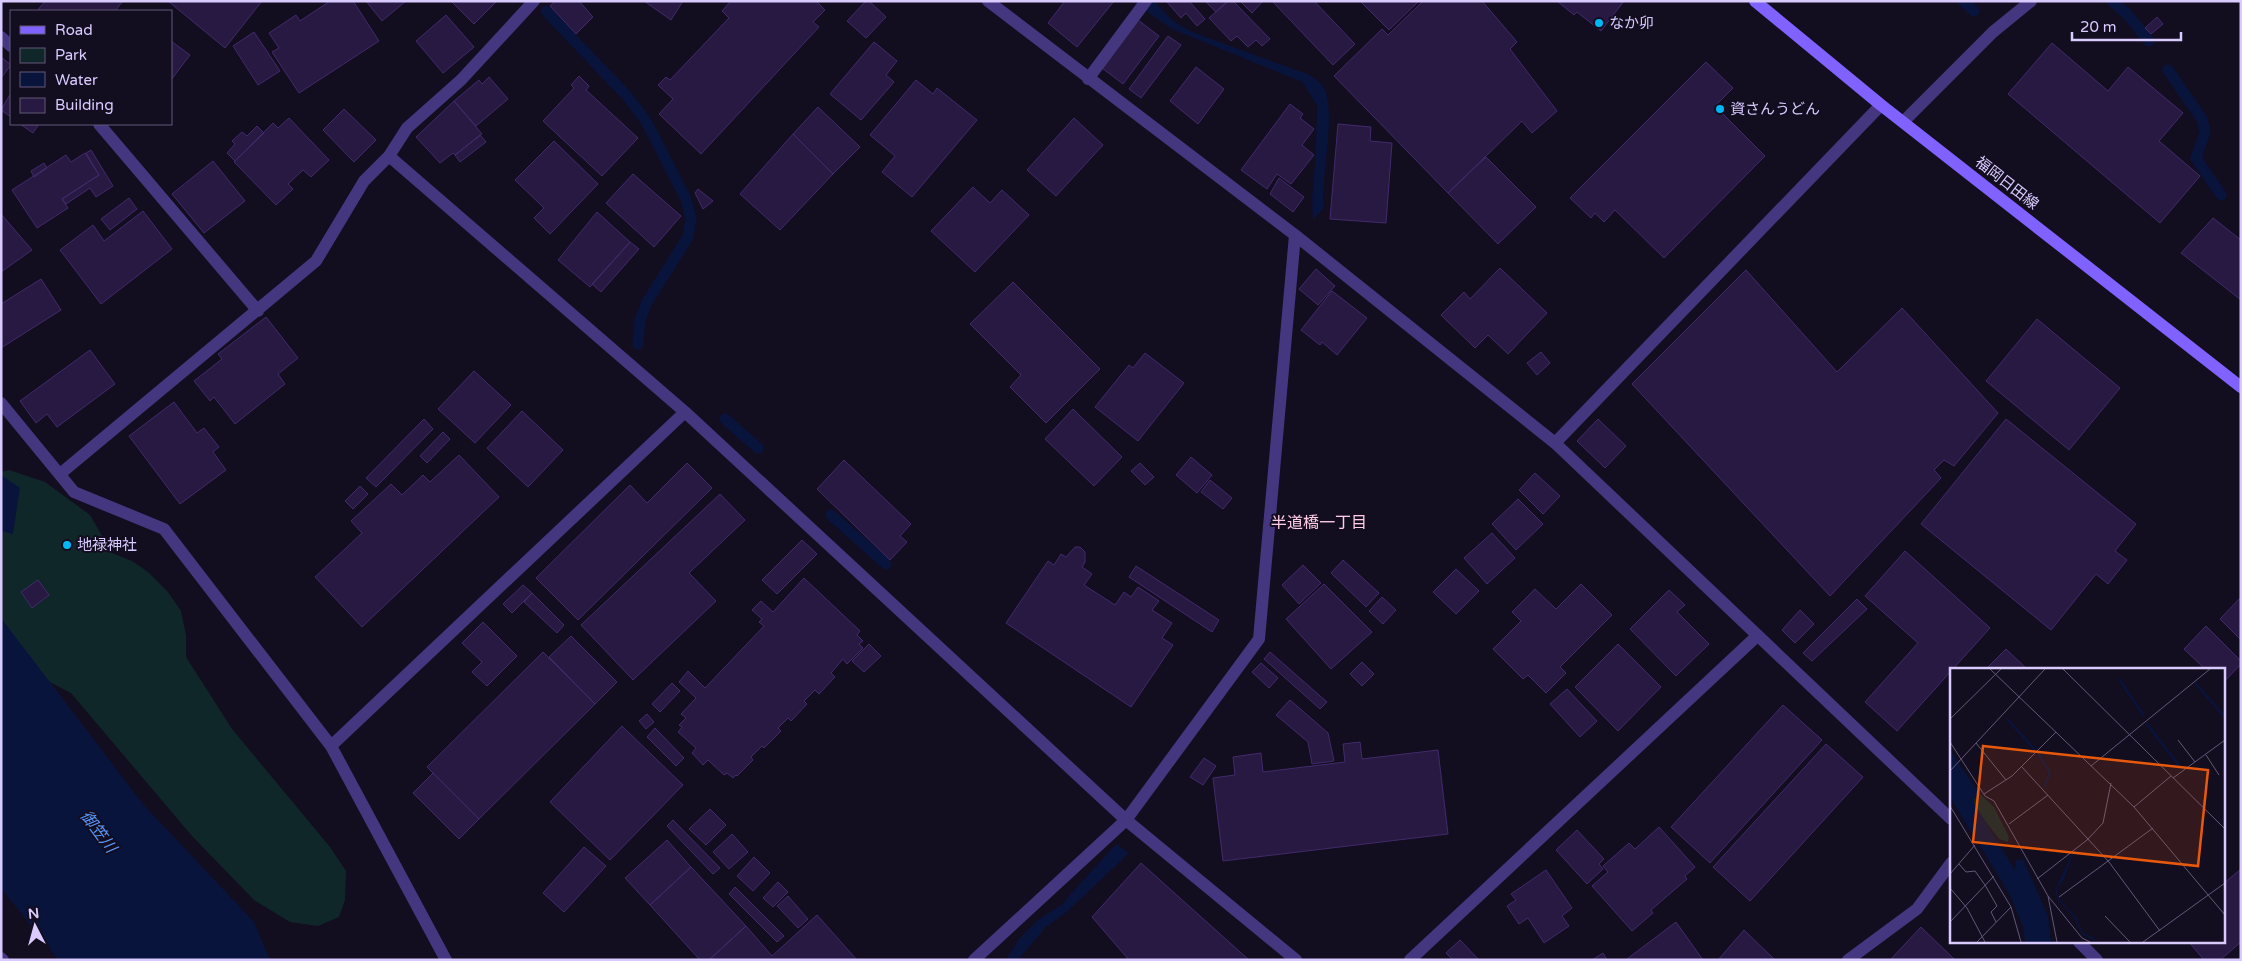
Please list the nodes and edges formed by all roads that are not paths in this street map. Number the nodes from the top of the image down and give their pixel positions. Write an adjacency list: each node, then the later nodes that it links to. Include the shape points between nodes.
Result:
1 (534, 1): 10 (street, via 461,80 407,128)
2 (988, 1): 6 (street)
3 (1146, 1): 6 (street)
4 (1756, 1): 7 (main road, 福岡日田線)
5 (2031, 1): 8 (street, via 1993,32)
6 (1088, 79): 11 (street)
7 (1881, 105): 8 (main road, 福岡日田線); 16 (street)
8 (1903, 122): 13 (main road, 福岡日田線)
9 (100, 125): 12 (street)
10 (389, 156): 12 (street, via 364,182 316,261); 15 (street)
11 (1295, 235): 16 (street); 21 (street, via 1259,639)
12 (258, 311): 17 (street)
13 (2241, 387)
14 (1, 403): 17 (street)
15 (685, 412): 19 (street); 21 (street)
16 (1555, 443): 18 (street)
17 (60, 474): 19 (street, via 74,492 164,529)
18 (1757, 636): 20 (street); 27 (street)
19 (331, 746): 24 (street)
20 (1950, 818)
21 (1126, 820): 25 (street); 26 (street)
22 (1950, 864): 28 (street, via 1917,909)
23 (2081, 944): 29 (street)
24 (446, 960)
25 (974, 960)
26 (1296, 960)
27 (1410, 960)
28 (1848, 960)
29 (2097, 960)

